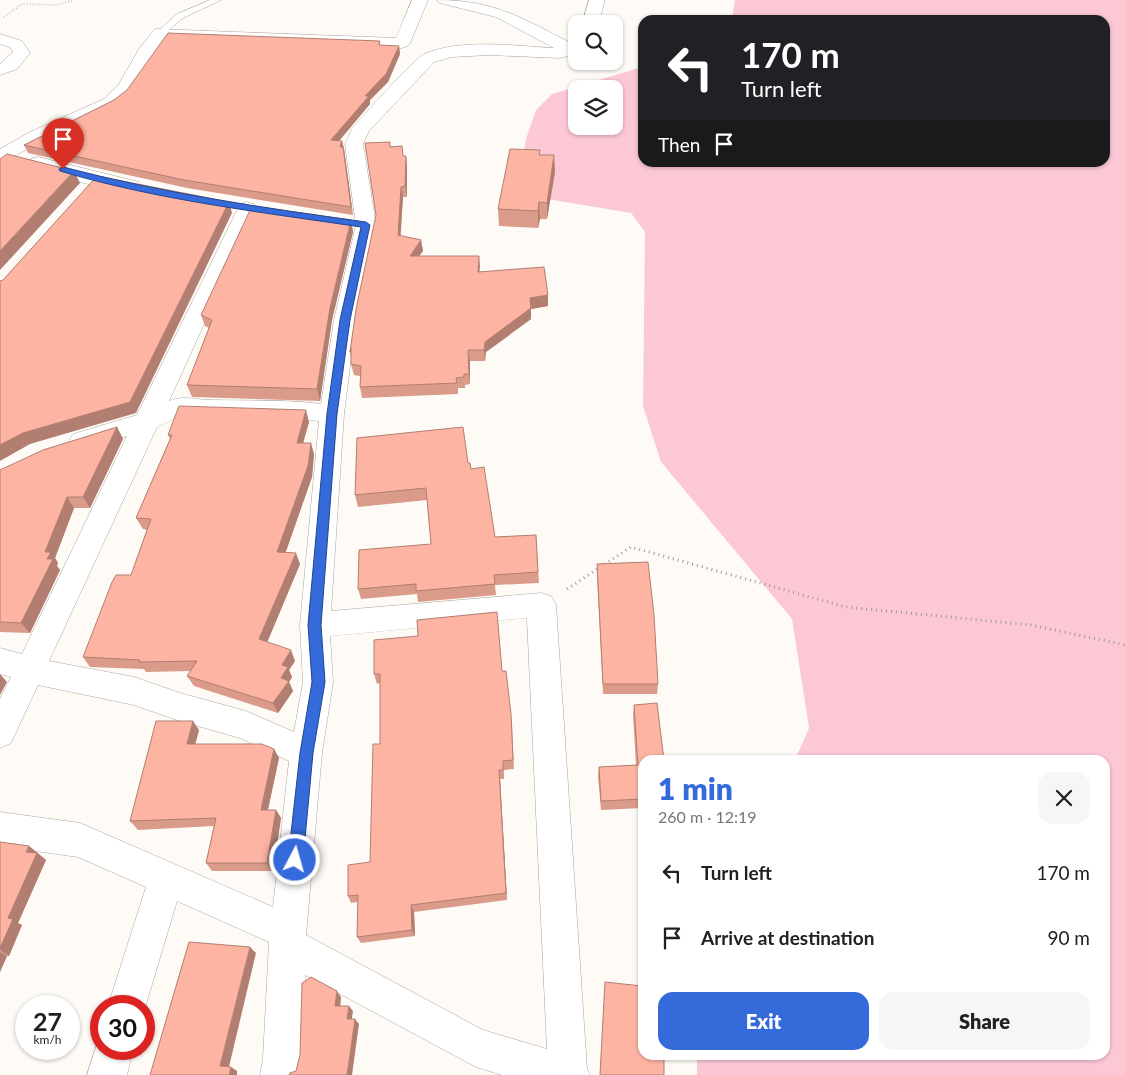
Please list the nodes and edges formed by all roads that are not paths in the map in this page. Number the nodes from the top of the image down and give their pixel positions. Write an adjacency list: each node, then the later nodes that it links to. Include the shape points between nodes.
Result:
1 (217, 0): 7 (lane, via 180,16)
2 (420, 0): 7 (street, via 402,43)
3 (445, 0): 5 (street)
4 (597, 0): 6 (street)
5 (505, 7): 9 (street)
6 (593, 15)
7 (161, 32): 12 (street, via 139,61 128,86 110,104)
8 (0, 39): 11 (street, via 16,44 22,53 11,65)
9 (568, 45)
10 (568, 49): 17 (street, via 546,54 489,50 452,52 428,58 361,129 354,144 356,223)
11 (0, 70)
12 (1, 155): 13 (street)
13 (96, 179): 14 (street); 15 (street)
14 (152, 190)
15 (82, 194)
16 (246, 208): 18 (street)
17 (332, 414): 18 (street, via 292,409 179,406); 20 (street)
18 (147, 421): 19 (street); 22 (street)
19 (58, 448)
20 (314, 625): 24 (street, via 318,682); 30 (street, via 541,605)
21 (0, 661): 22 (street)
22 (29, 670): 23 (street); 24 (street, via 134,691 246,725)
23 (0, 733)
24 (306, 753): 27 (street)
25 (0, 829): 26 (street, via 80,840)
26 (166, 878): 27 (street); 28 (street)
27 (288, 938): 30 (street, via 476,1048); 32 (street)
28 (130, 995)
29 (111, 1060): 31 (street)
30 (569, 1074)
31 (106, 1075)
32 (280, 1075)

